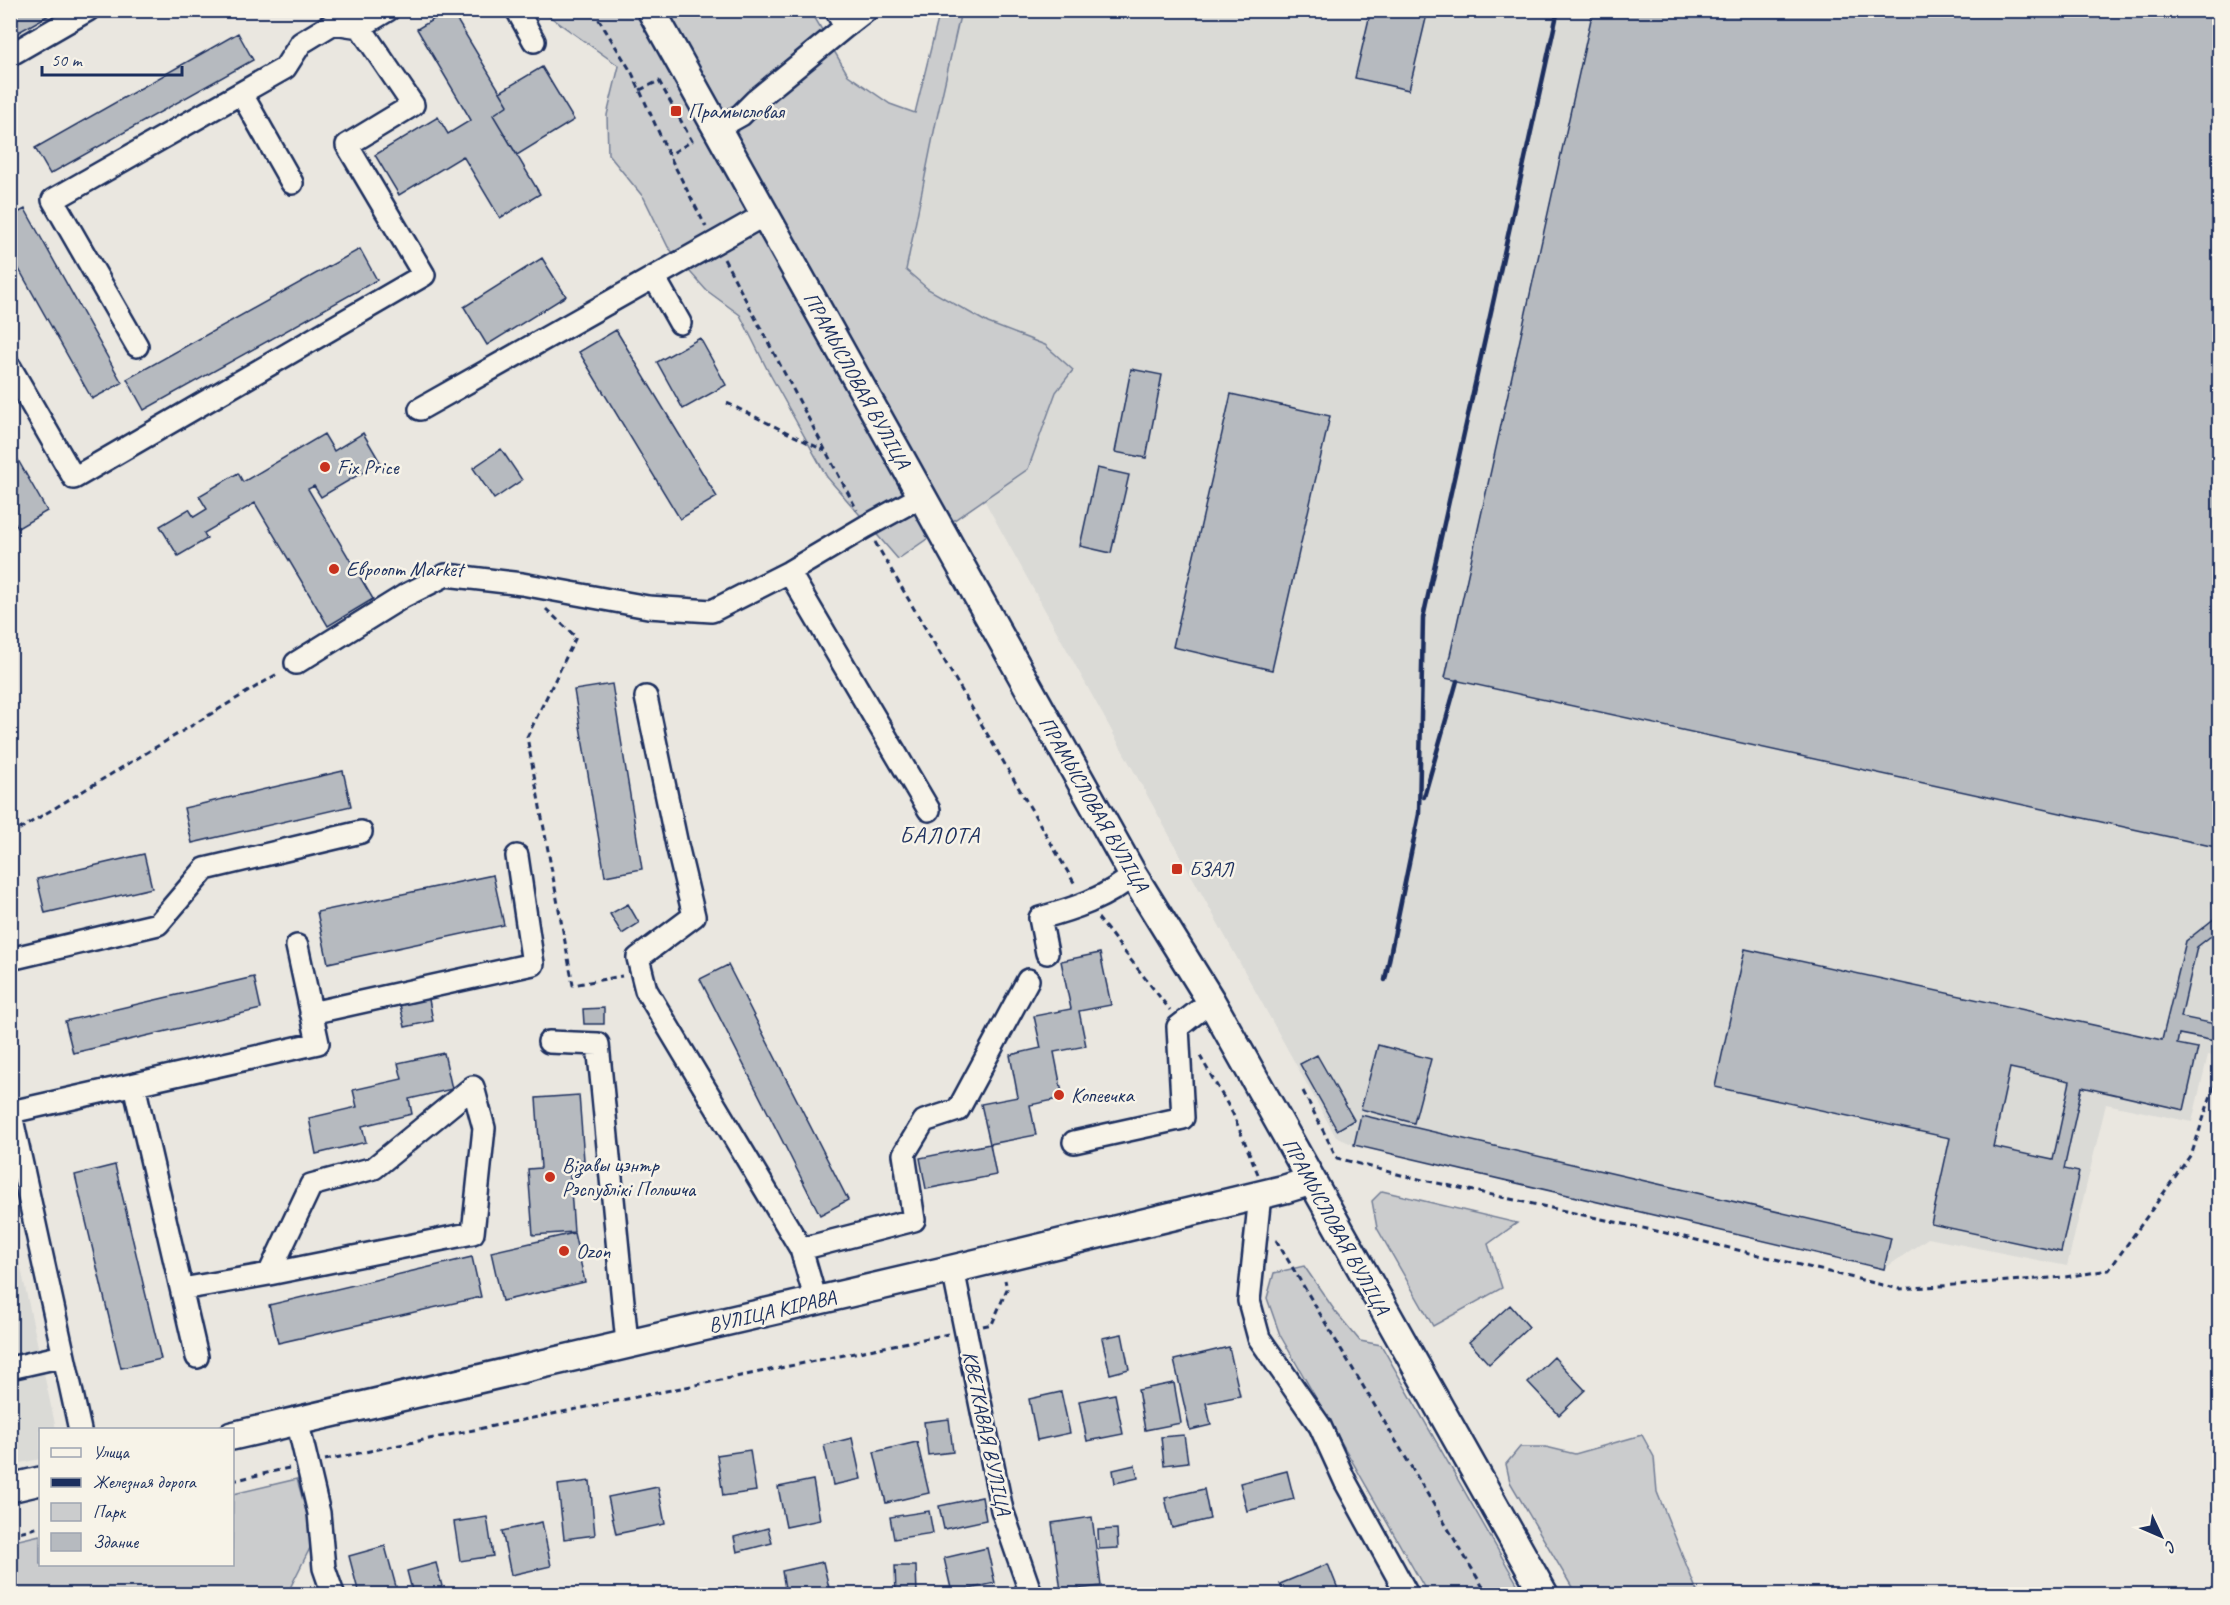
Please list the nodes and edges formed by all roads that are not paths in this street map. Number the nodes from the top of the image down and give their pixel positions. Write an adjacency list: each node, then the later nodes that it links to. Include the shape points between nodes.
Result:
1 (88, 10): 10 (street)
2 (388, 10): 8 (street)
3 (517, 10): 9 (street)
4 (651, 10): 12 (main road, ПРАМЫСЛОВАЯ ВУЛІЦА)
5 (867, 10): 7 (street)
6 (330, 17): 8 (street); 11 (street, via 301,43 285,68)
7 (841, 19): 12 (street, via 741,115)
8 (360, 27): 18 (street, via 412,105 347,145 424,275 74,478)
9 (534, 40)
10 (10, 55)
11 (241, 93): 13 (street); 17 (street, via 53,200)
12 (716, 129): 14 (main road, ПРАМЫСЛОВАЯ ВУЛІЦА)
13 (292, 183)
14 (764, 215): 15 (street); 20 (main road, ПРАМЫСЛОВАЯ ВУЛІЦА)
15 (654, 277): 16 (street); 19 (street)
16 (680, 323)
17 (136, 346)
18 (10, 367)
19 (420, 409)
20 (922, 496): 21 (street); 27 (main road, ПРАМЫСЛОВАЯ ВУЛІЦА)
21 (789, 573): 22 (street, via 712,611 648,608 522,584 446,575 404,596); 24 (street)
22 (296, 663)
23 (646, 697): 40 (street, via 694,916 638,958 646,990)
24 (929, 810)
25 (361, 832): 30 (street, via 206,870 158,924)
26 (517, 856): 33 (street, via 533,964)
27 (1133, 875): 29 (street, via 1120,887 1071,910 1040,918); 32 (main road, ПРАМЫСЛОВАЯ ВУЛІЦА)
28 (297, 946): 33 (street)
29 (1047, 953)
30 (10, 959)
31 (1028, 980): 40 (street, via 958,1110 924,1121 904,1154 914,1220)
32 (1211, 1001): 37 (street, via 1178,1027 1183,1118); 38 (main road, ПРАМЫСЛОВАЯ ВУЛІЦА)
33 (312, 1012): 35 (street, via 318,1043)
34 (549, 1042): 45 (street, via 598,1044)
35 (134, 1085): 36 (street); 43 (street)
36 (11, 1111): 46 (street)
37 (1074, 1142)
38 (1311, 1181): 39 (main road, ВУЛІЦА КІРАВА); 57 (main road, ПРАМЫСЛОВАЯ ВУЛІЦА)
39 (1263, 1195): 41 (main road, ВУЛІЦА КІРАВА); 56 (street, via 1250,1301 1259,1338 1320,1426 1346,1483)
40 (801, 1250): 44 (street)
41 (953, 1269): 44 (main road, ВУЛІЦА КІРАВА); 55 (street, КВЕТКАВАЯ ВУЛІЦА, via 1002,1509)
42 (268, 1274): 42 (street, via 473,1233 484,1128 473,1086 374,1168 311,1185); 43 (street)
43 (182, 1289): 47 (street)
44 (816, 1301): 45 (main road, ВУЛІЦА КІРАВА)
45 (627, 1344): 49 (main road, ВУЛІЦА КІРАВА)
46 (63, 1356): 48 (street); 50 (street)
47 (197, 1357)
48 (10, 1368)
49 (297, 1420): 51 (main road, ВУЛІЦА КІРАВА); 54 (street, via 319,1513 324,1568)
50 (80, 1428)
51 (234, 1436)
52 (39, 1481): 53 (main road)
53 (10, 1488)
54 (333, 1594)
55 (1031, 1594)
56 (1407, 1594)
57 (1544, 1594)

